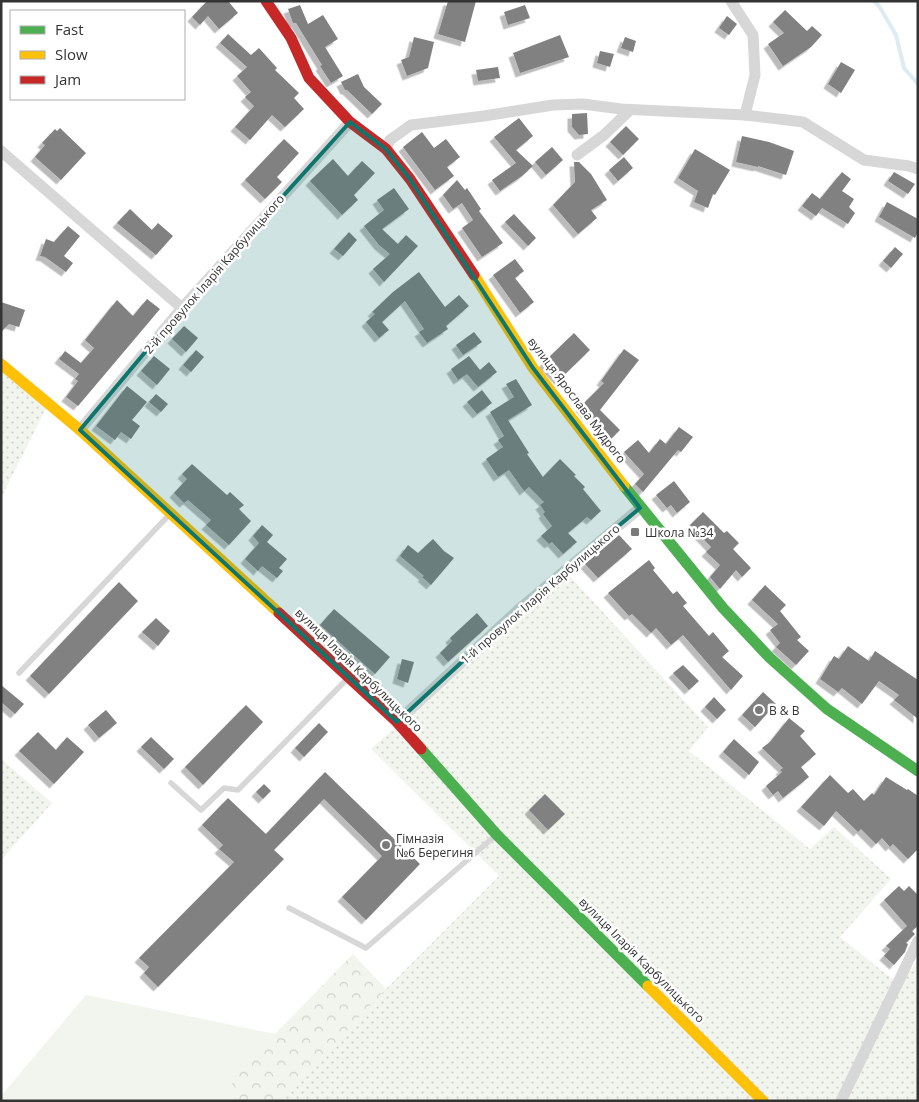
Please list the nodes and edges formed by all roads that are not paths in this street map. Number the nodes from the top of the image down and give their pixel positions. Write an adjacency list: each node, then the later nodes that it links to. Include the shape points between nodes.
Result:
1 (266, 1): 5 (street, вулиця Ярослава Мудрого, via 291,38 309,78)
2 (732, 1): 4 (street, via 753,35 755,75)
3 (630, 110): 4 (street); 6 (street, via 553,104 411,125 390,140); 8 (street)
4 (745, 115): 9 (street, via 804,122 864,160)
5 (350, 122): 6 (street, вулиця Ярослава Мудрого); 10 (street, 2-й провулок Іларія Карбулицького)
6 (386, 149): 13 (street, вулиця Ярослава Мудрого, via 445,230 533,368)
7 (1, 151): 10 (street)
8 (577, 155)
9 (918, 169)
10 (182, 308): 12 (street, 2-й провулок Іларія Карбулицького)
11 (1, 364): 12 (street, вулиця Іларія Карбулицького)
12 (80, 430): 14 (street, вулиця Іларія Карбулицького)
13 (640, 508): 17 (street, 1-й провулок Іларія Карбулицького, via 517,611); 18 (street, вулиця Ярослава Мудрого, via 770,658 828,709)
14 (170, 513): 15 (lane); 16 (street, вулиця Іларія Карбулицького)
15 (19, 673)
16 (348, 677): 17 (street, вулиця Іларія Карбулицького); 19 (lane, via 238,790 224,788 201,810)
17 (397, 722): 20 (street, вулиця Іларія Карбулицького)
18 (918, 771)
19 (171, 783)
20 (497, 835): 21 (lane, via 366,948); 23 (street, вулиця Іларія Карбулицького)
21 (289, 908)
22 (918, 941): 24 (street)
23 (763, 1101)
24 (841, 1101)

